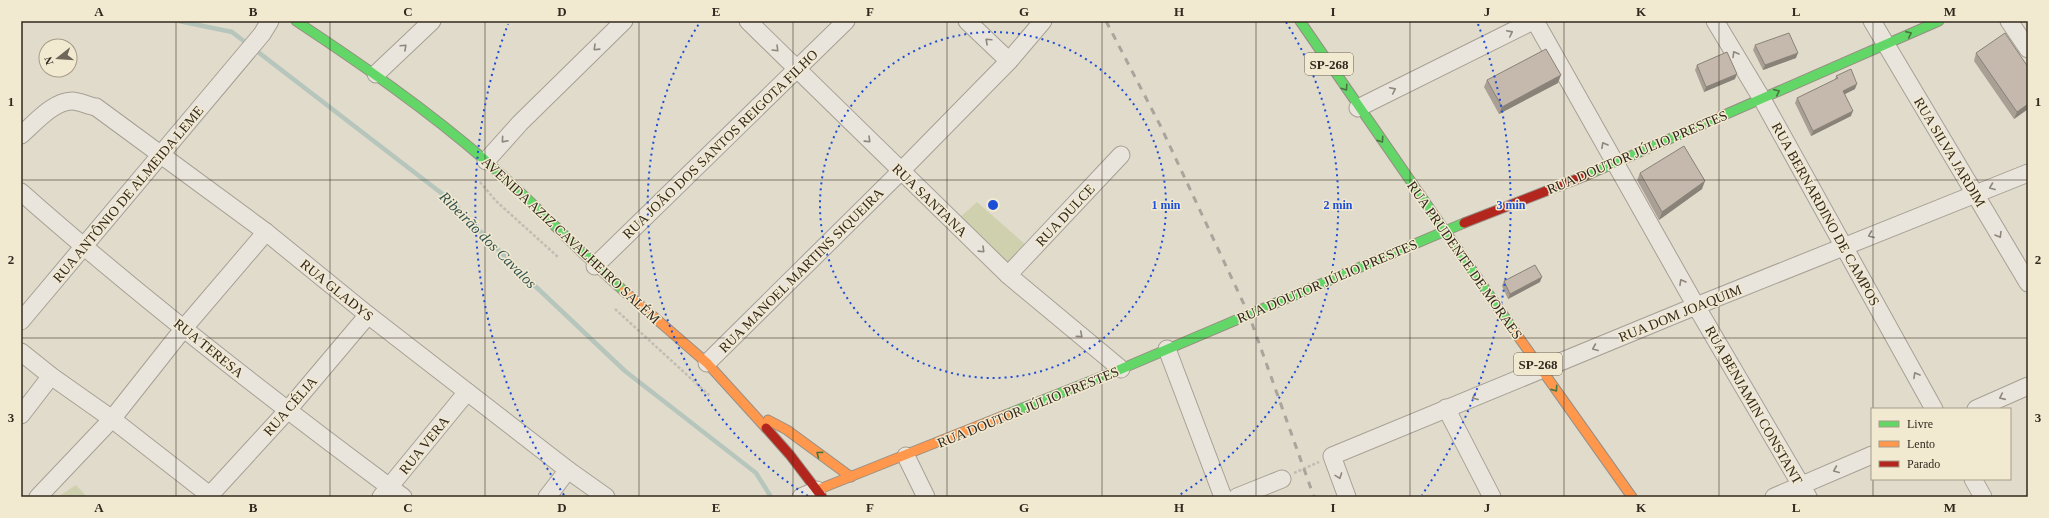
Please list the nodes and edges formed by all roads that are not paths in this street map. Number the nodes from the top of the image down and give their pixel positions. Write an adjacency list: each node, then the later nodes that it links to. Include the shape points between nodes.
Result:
1 (296, 21): 19 (main road, AVENIDA AZIZ CAVALHEIRO SALÉM)
2 (432, 21): 19 (street, one-way to 2)
3 (624, 21): 25 (street, one-way to 25, via 520,123)
4 (748, 21): 18 (street, RUA SANTANA, one-way to 18)
5 (846, 21): 18 (street, RUA JOÃO DOS SANTOS REIGOTA FILHO)
6 (967, 21): 17 (street, one-way to 6)
7 (1043, 21): 17 (street, RUA MANOEL MARTINS SIQUEIRA)
8 (1300, 21): 21 (main road, RUA PRUDENTE DE MORAES / SP-268, one-way to 21)
9 (1534, 21): 21 (street, one-way to 9); 26 (street, RUA BENJAMIN CONSTANT, one-way to 9)
10 (1715, 21): 20 (street, RUA BERNARDINO DE CAMPOS, one-way to 10)
11 (1872, 21): 15 (street, RUA SILVA JARDIM)
12 (1939, 21): 15 (main road, RUA DOUTOR JÚLIO PRESTES, one-way to 12)
13 (2009, 21): 16 (street)
14 (266, 27): 23 (street, RUA ANTÔNIO DE ALMEIDA LEME)
15 (1886, 44): 20 (main road, RUA DOUTOR JÚLIO PRESTES, one-way to 15); 30 (street, RUA SILVA JARDIM)
16 (2028, 49)
17 (1009, 60): 27 (street, RUA MANOEL MARTINS SIQUEIRA)
18 (797, 70): 27 (street, RUA SANTANA, one-way to 27); 35 (street, RUA JOÃO DOS SANTOS REIGOTA FILHO)
19 (376, 74): 25 (main road, AVENIDA AZIZ CAVALHEIRO SALÉM)
20 (1762, 99): 26 (main road, RUA DOUTOR JÚLIO PRESTES); 33 (street, RUA BERNARDINO DE CAMPOS)
21 (1358, 108): 32 (main road, RUA PRUDENTE DE MORAES / SP-268, one-way to 32)
22 (21, 136): 23 (street, RUA GLADYS, via 50,109 72,101 96,108)
23 (161, 155): 31 (street, RUA GLADYS); 34 (street, RUA ANTÔNIO DE ALMEIDA LEME)
24 (1121, 155): 36 (street, RUA DULCE)
25 (486, 161): 35 (main road, AVENIDA AZIZ CAVALHEIRO SALÉM)
26 (1614, 164): 32 (main road, RUA DOUTOR JÚLIO PRESTES); 38 (street, RUA BENJAMIN CONSTANT, one-way to 26)
27 (901, 171): 36 (street, RUA SANTANA, one-way to 36); 44 (street, RUA MANOEL MARTINS SIQUEIRA)
28 (2028, 173): 30 (street, RUA DOM JOAQUIM, one-way to 30)
29 (21, 192): 34 (street, RUA TERESA)
30 (1974, 194): 33 (street, RUA DOM JOAQUIM, one-way to 33); 37 (street, RUA SILVA JARDIM, one-way to 37)
31 (266, 232): 39 (street, RUA GLADYS); 41 (street)
32 (1444, 232): 42 (main road, RUA DOUTOR JÚLIO PRESTES); 46 (main road, RUA PRUDENTE DE MORAES / SP-268)
33 (1845, 246): 38 (street, RUA DOM JOAQUIM); 51 (street, RUA BERNARDINO DE CAMPOS, one-way to 33)
34 (83, 247): 40 (street, RUA ANTÔNIO DE ALMEIDA LEME); 41 (street, RUA TERESA)
35 (595, 266): 44 (main road, AVENIDA AZIZ CAVALHEIRO SALÉM)
36 (1008, 275): 45 (street, RUA SANTANA, one-way to 45)
37 (2028, 283)
38 (1696, 306): 46 (street, RUA DOM JOAQUIM, one-way to 46); 63 (street, RUA BENJAMIN CONSTANT)
39 (368, 315): 49 (street, RUA GLADYS); 53 (street, RUA CÉLIA)
40 (21, 321)
41 (184, 328): 53 (street, RUA TERESA); 56 (street)
42 (1167, 349): 45 (main road, RUA DOUTOR JÚLIO PRESTES); 72 (street)
43 (21, 352): 47 (street)
44 (707, 363): 54 (main road, AVENIDA AZIZ CAVALHEIRO SALÉM)
45 (1121, 369): 58 (main road, RUA DOUTOR JÚLIO PRESTES)
46 (1542, 370): 50 (street, RUA DOM JOAQUIM, one-way to 50); 76 (main road, RUA PRUDENTE DE MORAES / SP-268, one-way to 76)
47 (51, 376): 55 (street); 56 (street)
48 (2028, 386): 52 (street, one-way to 52)
49 (467, 392): 59 (street, RUA GLADYS); 64 (street, RUA VERA)
50 (1446, 408): 74 (street, RUA DOM JOAQUIM, one-way to 74, via 1332,456); 75 (street)
51 (1933, 408)
52 (1978, 408)
53 (287, 411): 64 (street, RUA TERESA); 66 (street, RUA CÉLIA)
54 (754, 413): 60 (main road, one-way to 54, via 787,430); 65 (main road, AVENIDA AZIZ CAVALHEIRO SALÉM, via 800,467)
55 (21, 415)
56 (112, 419): 66 (street); 67 (street)
57 (1871, 455): 63 (street, one-way to 63)
58 (906, 456): 60 (main road, RUA DOUTOR JÚLIO PRESTES); 71 (street)
59 (568, 470): 68 (street); 69 (street, RUA GLADYS)
60 (851, 477): 65 (main road, RUA DOUTOR JÚLIO PRESTES)
61 (1282, 478): 73 (street)
62 (1974, 480): 78 (street)
63 (1804, 491): 77 (street)
64 (391, 494)
65 (819, 494): 70 (street, RUA DOUTOR JÚLIO PRESTES)
66 (211, 496)
67 (38, 497)
68 (547, 497)
69 (606, 497)
70 (801, 497)
71 (926, 497)
72 (1223, 497)
73 (1237, 497)
74 (1347, 497)
75 (1492, 497)
76 (1632, 497)
77 (1774, 497)
78 (1983, 497)

